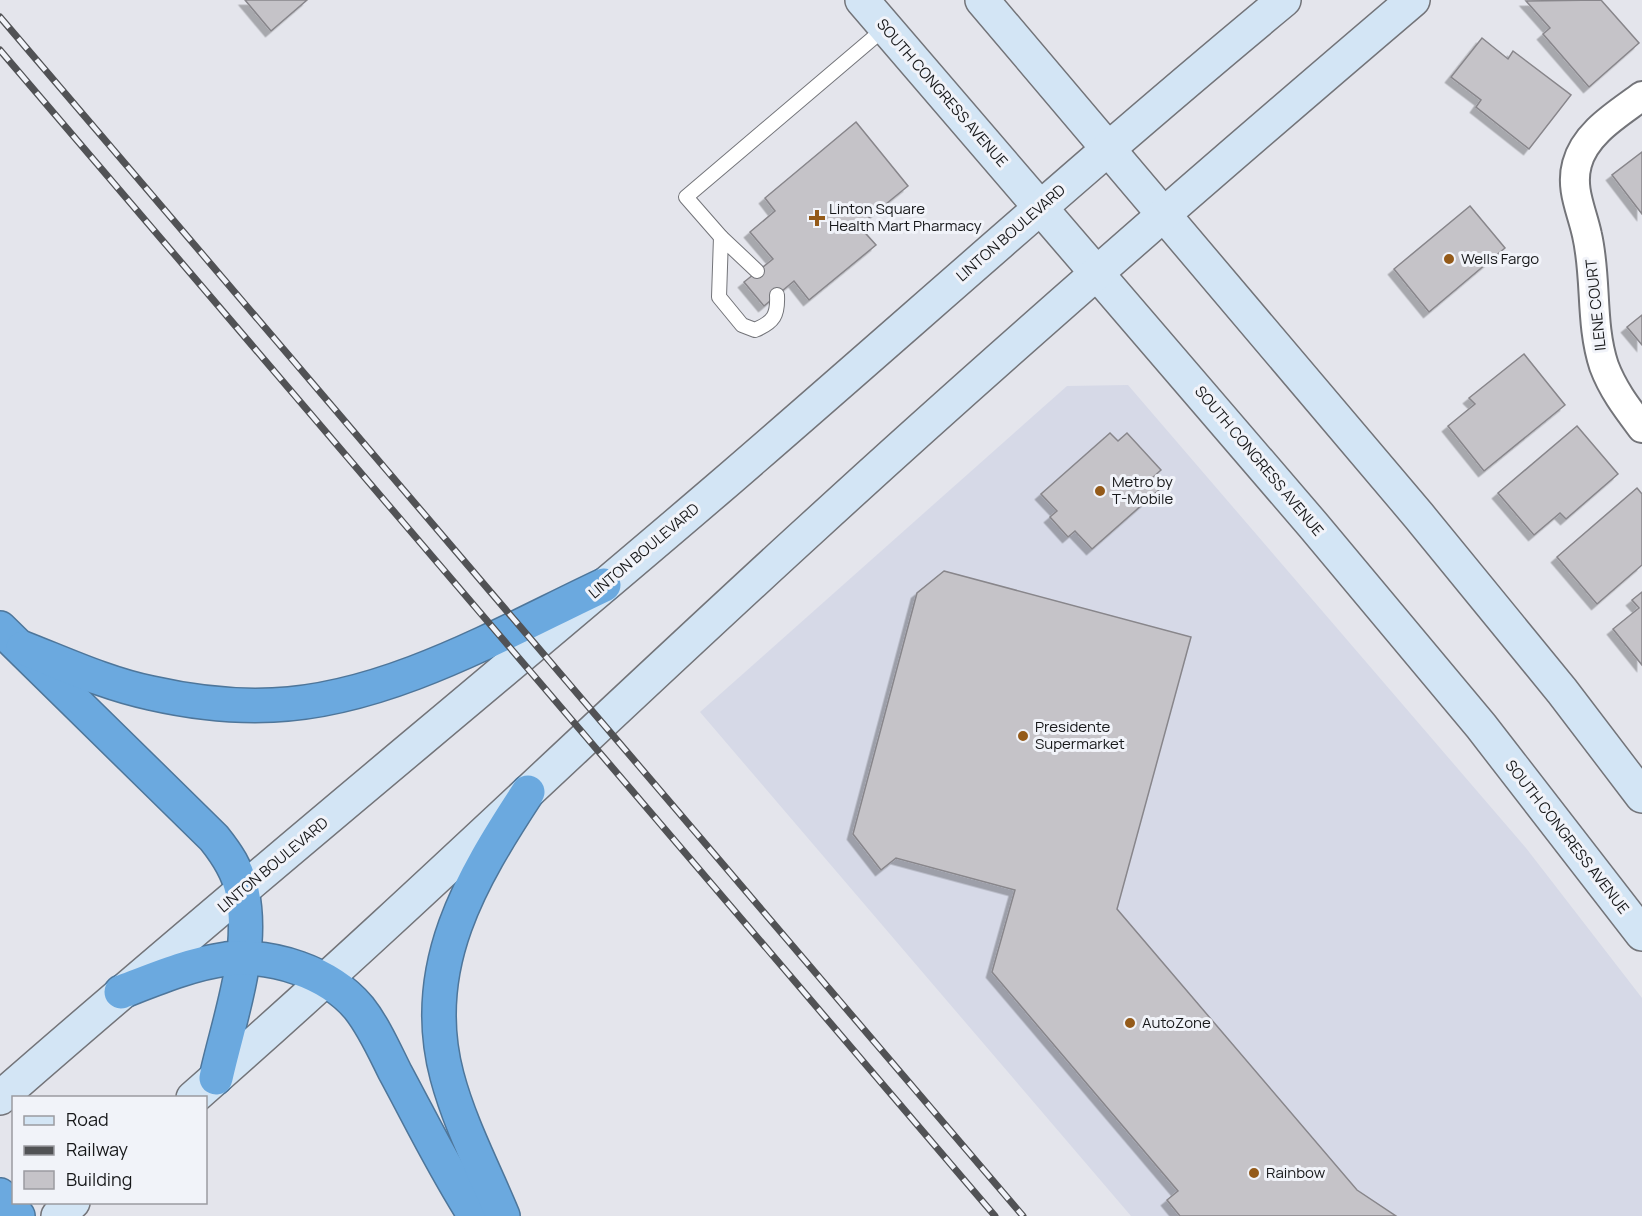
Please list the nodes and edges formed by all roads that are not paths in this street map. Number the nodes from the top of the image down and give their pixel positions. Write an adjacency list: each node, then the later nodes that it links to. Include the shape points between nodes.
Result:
1 (862, 0): 5 (main road, SOUTH CONGRESS AVENUE)
2 (982, 0): 7 (main road)
3 (1284, 0): 7 (main road, LINTON BOULEVARD)
4 (1413, 0): 9 (main road)
5 (885, 28): 8 (main road, SOUTH CONGRESS AVENUE); 10 (lane, via 686,197)
6 (1642, 96): 14 (street, ILENE COURT, via 1586,143 1577,164 1575,186 1595,276 1596,321 1604,365 1623,404)
7 (1109, 147): 8 (main road, LINTON BOULEVARD); 9 (main road)
8 (1041, 207): 12 (main road, SOUTH CONGRESS AVENUE); 15 (main road, LINTON BOULEVARD)
9 (1165, 214): 12 (main road); 18 (main road, via 1419,516)
10 (721, 237): 11 (lane); 13 (lane, via 719,297 742,325 755,330 769,324 778,312)
11 (757, 271)
12 (1098, 273): 17 (main road, via 822,518); 20 (main road, SOUTH CONGRESS AVENUE, via 1481,726)
13 (777, 295)
14 (1642, 428)
15 (604, 585): 16 (highway, via 407,675 346,694 293,703 231,704 149,693); 19 (main road, LINTON BOULEVARD)
16 (11, 638): 19 (highway, via 214,838 230,860)
17 (528, 792): 22 (main road); 31 (highway, via 467,894 445,958 441,990 441,1046 447,1076)
18 (1642, 796)
19 (242, 891): 21 (highway); 23 (main road, LINTON BOULEVARD)
20 (1642, 934)
21 (242, 958): 22 (highway, via 291,966); 23 (highway, via 187,968); 24 (highway)
22 (325, 981): 24 (main road); 30 (highway, via 340,990 366,1017)
23 (121, 992): 25 (main road, LINTON BOULEVARD)
24 (204, 1088)
25 (0, 1098)
26 (0, 1195): 28 (highway)
27 (72, 1204): 29 (main road)
28 (18, 1216)
29 (58, 1216)
30 (475, 1216)
31 (503, 1216)

